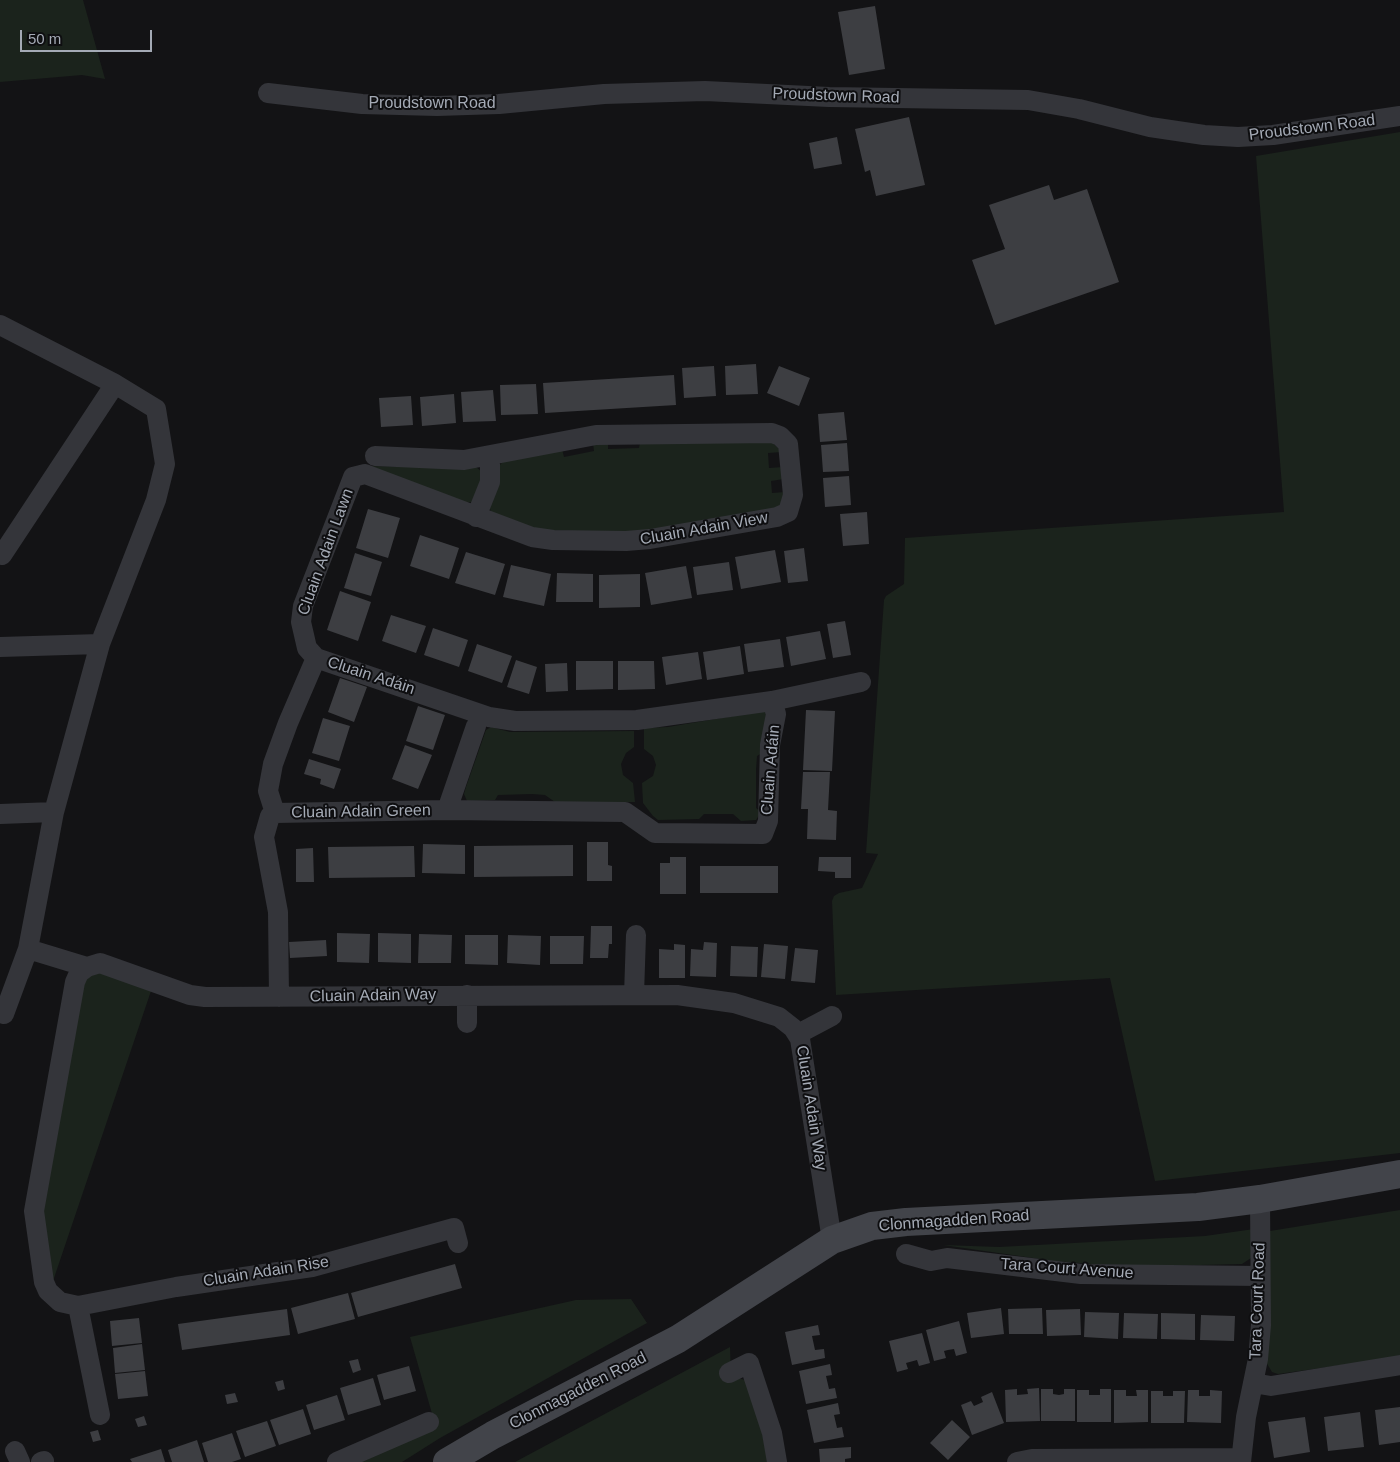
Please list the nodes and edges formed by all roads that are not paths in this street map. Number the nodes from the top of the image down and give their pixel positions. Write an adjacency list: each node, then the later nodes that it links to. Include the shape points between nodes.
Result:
1 (268, 93): 2 (street, Proudstown Road, via 362,104 437,106 604,94 704,91 829,97 1028,100 1150,127 1238,137 1273,135)
2 (1400, 116)
3 (0, 324): 4 (street)
4 (115, 384): 9 (street); 10 (street, via 156,409 165,464 156,500)
5 (490, 455): 6 (street, Cluain Adain View, via 464,460); 8 (street, via 490,482); 8 (street, Cluain Adain View, via 596,436 772,433 788,444 793,495 788,512 777,516 626,542 532,537)
6 (375, 456)
7 (353, 477): 8 (street, Cluain Adain View, via 365,474); 12 (street, Cluain Adain Lawn, via 303,606 301,622 307,648)
8 (476, 517)
9 (0, 554)
10 (100, 644): 11 (street); 17 (street)
11 (0, 647)
12 (316, 658): 14 (street, Cluain Adáin, via 489,718 515,721 637,720); 18 (street, via 273,764 268,791)
13 (861, 682): 14 (street)
14 (772, 701): 16 (street, Cluain Adáin, via 776,714 770,745 768,821 763,834 655,833 625,812)
15 (476, 726): 16 (street)
16 (447, 810): 18 (street, Cluain Adain Green)
17 (54, 812): 19 (street); 21 (street)
18 (275, 813): 25 (street, via 270,816 264,837 278,912)
19 (0, 814)
20 (636, 936): 23 (street)
21 (28, 949): 22 (street, Cluain Adain Way); 26 (street, via 4,1014)
22 (87, 966): 25 (street, Cluain Adain Way, via 100,963 113,966 190,995); 36 (street, via 75,982 34,1211 44,1282 48,1291)
23 (634, 994): 24 (street, Cluain Adain Way); 29 (street, Cluain Adain Way, via 677,995 734,1003 779,1017)
24 (467, 995): 25 (street, Cluain Adain Way); 28 (street)
25 (279, 997)
26 (0, 1013)
27 (832, 1016): 29 (street)
28 (468, 1023)
29 (798, 1034): 32 (street, Cluain Adain Way)
30 (1400, 1174): 31 (street, Clonmagadden Road)
31 (1260, 1199): 32 (street, Clonmagadden Road, via 1198,1207 906,1222 872,1226); 35 (street, Tara Court Road)
32 (832, 1240): 44 (street, Clonmagadden Road, via 678,1339)
33 (458, 1243): 36 (street, Cluain Adain Rise, via 454,1228 312,1267)
34 (906, 1254): 35 (street, Tara Court Avenue, via 931,1261 947,1258 1081,1274)
35 (1260, 1276): 39 (street, Tara Court Road, via 1261,1325)
36 (69, 1304): 40 (street)
37 (1400, 1365): 39 (street, via 1271,1386)
38 (729, 1372): 45 (street, via 749,1363 772,1433)
39 (1253, 1383): 42 (street, Tara Court Road)
40 (100, 1414)
41 (429, 1422): 43 (street)
42 (1240, 1460): 46 (street, via 1032,1459)
43 (337, 1462)
44 (446, 1462)
45 (777, 1462)
46 (1017, 1462)

